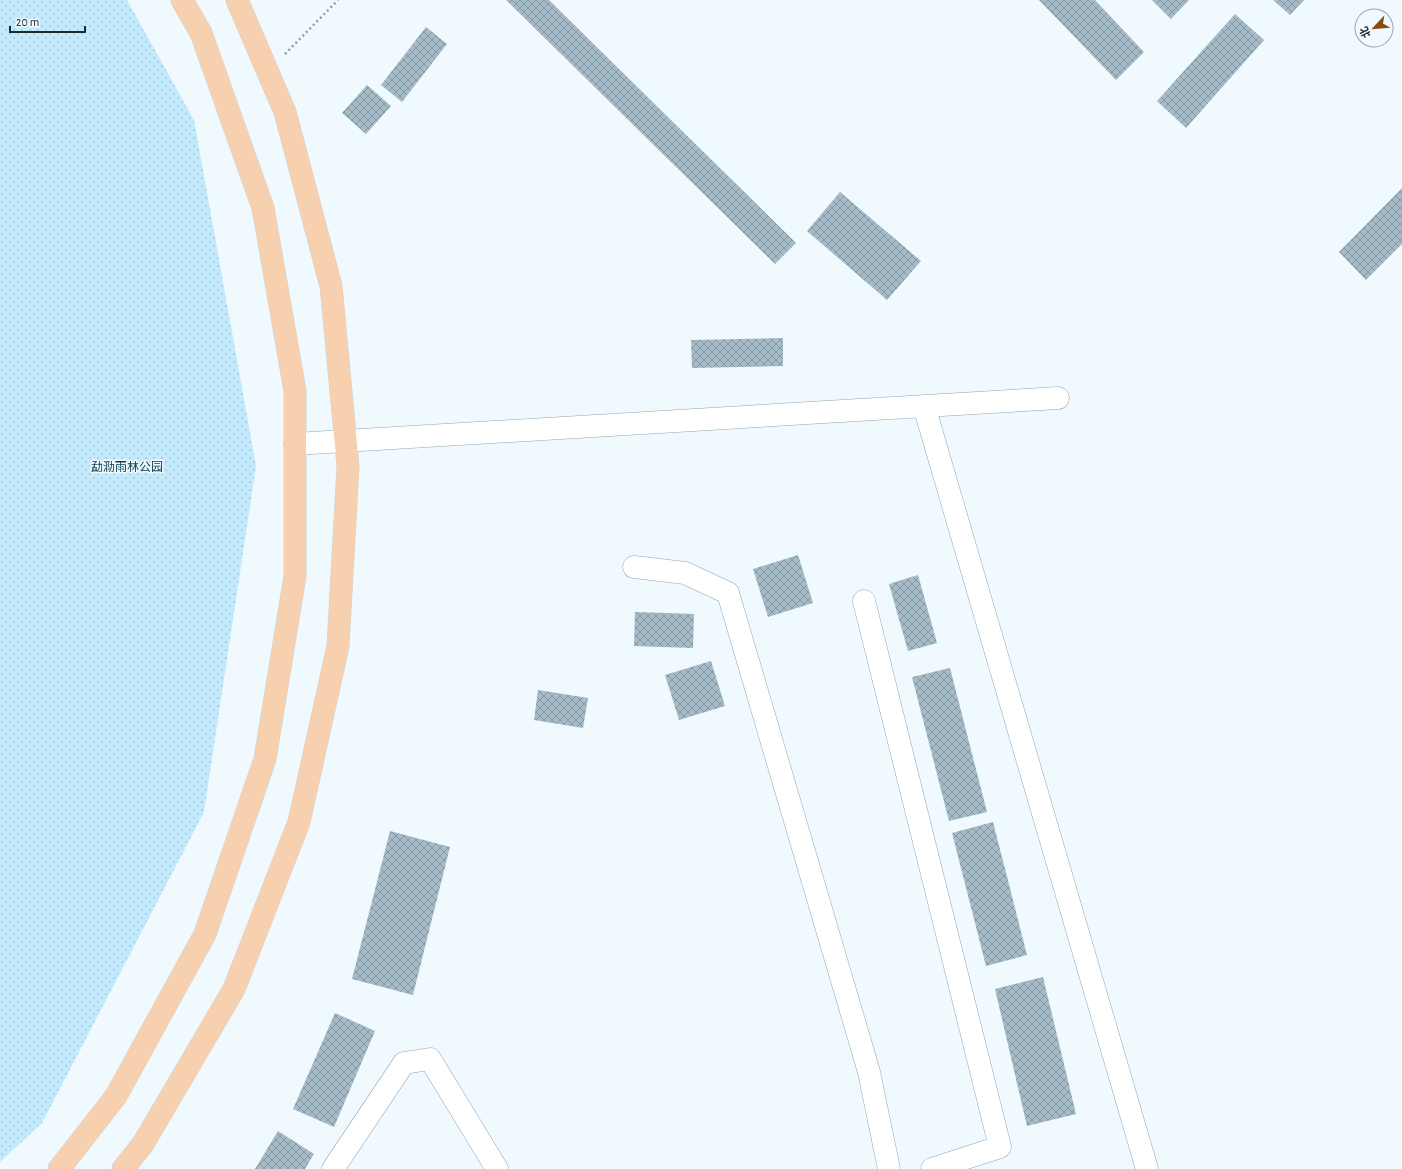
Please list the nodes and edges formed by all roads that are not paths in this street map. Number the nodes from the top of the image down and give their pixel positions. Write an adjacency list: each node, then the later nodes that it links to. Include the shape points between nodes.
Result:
1 (182, 0): 6 (main road, via 201,33 263,208 294,391)
2 (237, 0): 5 (main road, via 285,112 331,286)
3 (1058, 398): 4 (street)
4 (924, 406): 5 (street); 15 (street)
5 (346, 441): 6 (street); 10 (main road, via 348,466 338,646 300,822 234,989 143,1144)
6 (295, 444): 9 (main road, via 295,576 265,759 205,934 116,1096)
7 (634, 567): 13 (street, via 685,573 728,593 869,1072)
8 (864, 601): 14 (street, via 1000,1147)
9 (59, 1169)
10 (123, 1169)
11 (333, 1169): 12 (street, via 404,1063 430,1059)
12 (497, 1169)
13 (889, 1169)
14 (932, 1169)
15 (1147, 1169)

